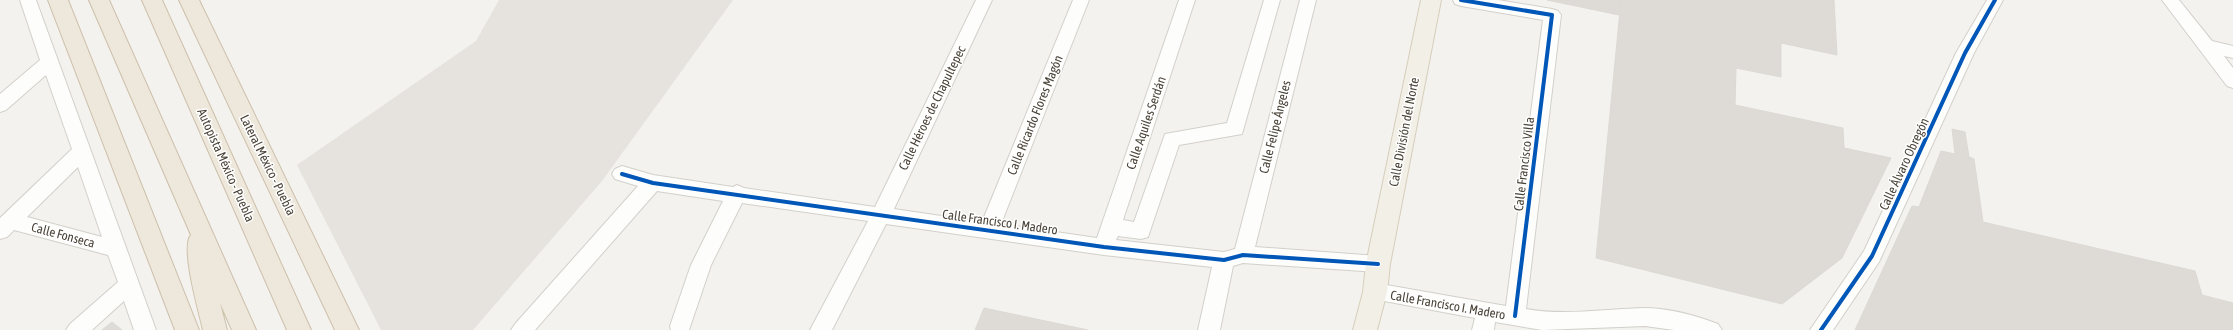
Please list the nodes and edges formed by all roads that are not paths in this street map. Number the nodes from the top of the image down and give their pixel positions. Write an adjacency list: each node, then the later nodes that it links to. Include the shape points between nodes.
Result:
1 (28, 0): 17 (street)
2 (58, 0): 40 (highway)
3 (99, 0): 24 (highway)
4 (152, 0): 43 (highway, Autopista México - Puebla)
5 (189, 0): 44 (highway, Lateral México - Puebla)
6 (984, 0): 25 (street, Calle Héroes de Chapultepec)
7 (1081, 0): 28 (street, Calle Ricardo Flores Magón)
8 (1187, 0): 27 (street, Calle Aquiles Serdán)
9 (1272, 0): 27 (street, via 1235,129 1172,139 1141,230)
10 (1308, 0): 31 (street, Calle Felipe Ángeles)
11 (1431, 0): 32 (main road, Calle División del Norte)
12 (1461, 0): 35 (street, Calle Francisco Villa, via 1552,15)
13 (1994, 0): 50 (street, Calle Álvaro Obregón, via 1965,53 1872,256)
14 (2170, 0): 15 (street)
15 (2205, 46): 16 (street); 18 (street)
16 (2233, 52)
17 (49, 62): 19 (street); 20 (street)
18 (2233, 81)
19 (0, 105)
20 (81, 152): 26 (street); 30 (street)
21 (622, 174): 22 (street, Calle Francisco I. Madero)
22 (653, 182): 23 (street, Calle Francisco I. Madero); 45 (street)
23 (737, 193): 25 (street, Calle Francisco I. Madero); 37 (street, via 701,265)
24 (194, 213): 41 (highway, via 204,286); 42 (highway)
25 (881, 215): 28 (street, Calle Francisco I. Madero); 46 (street, Calle Héroes de Chapultepec)
26 (5, 226): 30 (street, Calle Fonseca)
27 (1111, 227): 29 (street, Calle Aquiles Serdán)
28 (988, 231): 29 (street, Calle Francisco I. Madero)
29 (1104, 247): 31 (street, Calle Francisco I. Madero)
30 (116, 249): 33 (street)
31 (1233, 257): 32 (street, Calle Francisco I. Madero); 47 (street, Calle Felipe Ángeles)
32 (1378, 264): 34 (main road, Calle División del Norte)
33 (129, 284): 38 (street); 39 (street)
34 (1375, 292): 36 (street, Calle Francisco I. Madero); 48 (main road, Calle División del Norte)
35 (1515, 316): 36 (street, Calle Francisco I. Madero); 49 (street, Calle Francisco I. Madero, via 1548,322 1645,317 1689,323)
36 (1485, 320)
37 (680, 326)
38 (78, 330)
39 (145, 330)
40 (187, 330)
41 (215, 330)
42 (244, 330)
43 (299, 330)
44 (347, 330)
45 (522, 330)
46 (821, 330)
47 (1209, 330)
48 (1365, 330)
49 (1711, 330)
50 (1821, 330)

